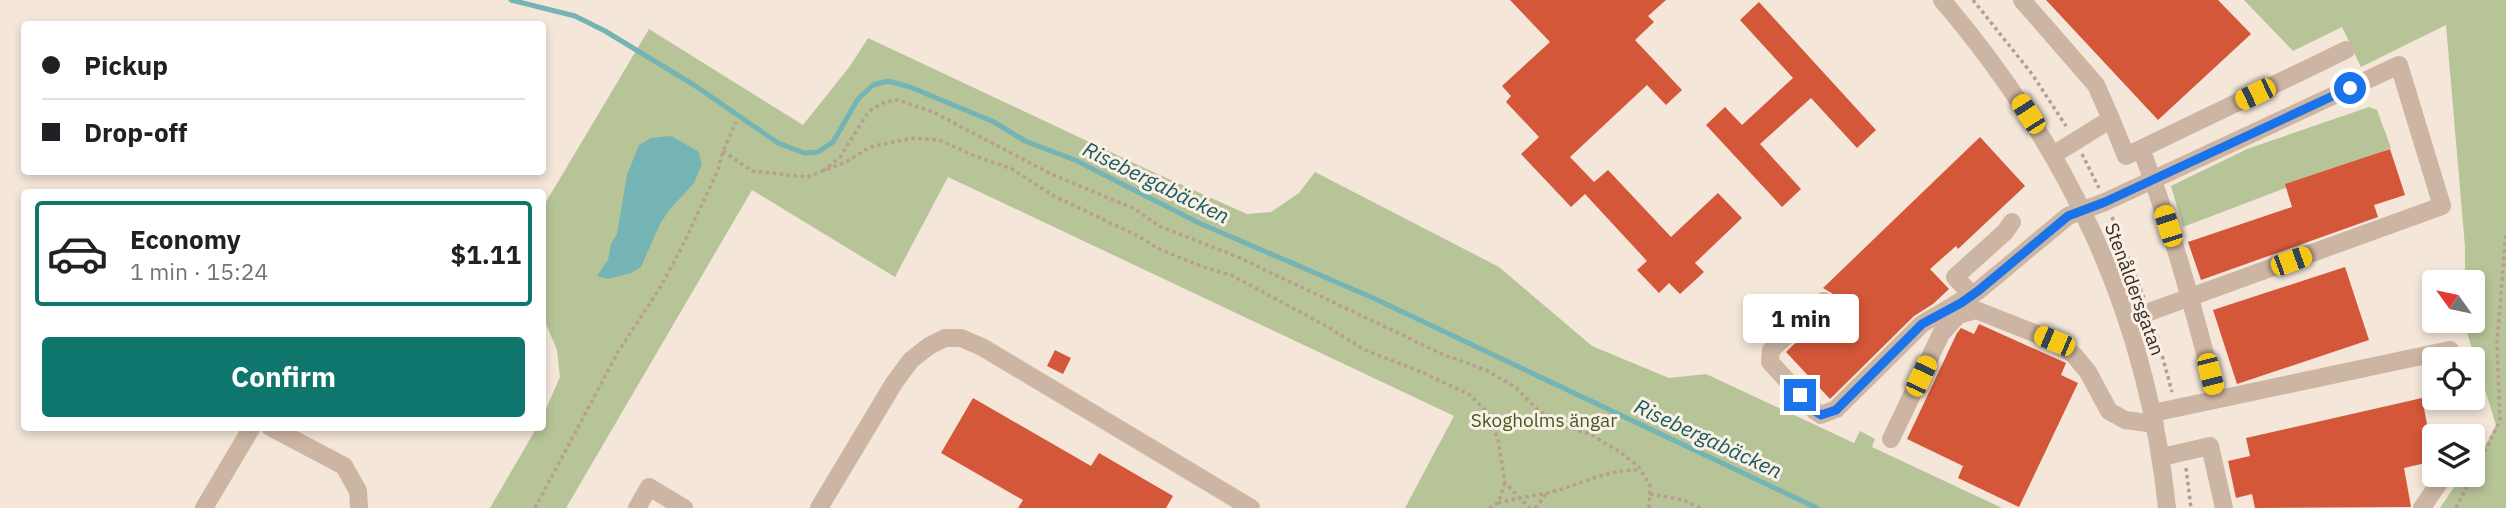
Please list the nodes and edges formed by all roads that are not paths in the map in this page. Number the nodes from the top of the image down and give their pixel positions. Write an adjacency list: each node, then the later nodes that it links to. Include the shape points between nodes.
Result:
1 (1942, 0): 6 (street, Stenåldersgatan, via 1984,50)
2 (2022, 0): 4 (street, via 2096,85)
3 (2346, 50): 5 (street)
4 (2110, 119): 5 (street, via 2126,156); 6 (street)
5 (2141, 149): 7 (street)
6 (2053, 155): 8 (street, Stenåldersgatan)
7 (2153, 180): 8 (street); 11 (street); 11 (street, via 2399,65 2442,206)
8 (2082, 210): 10 (street, via 2054,226); 13 (street, Stenåldersgatan)
9 (2012, 222): 10 (street, via 1955,277)
10 (1972, 295): 12 (street, via 1922,324 1836,410 1821,415 1769,356)
11 (2191, 297): 13 (street); 15 (street)
12 (1824, 301)
13 (2126, 318): 16 (street, Stenåldersgatan)
14 (2422, 356): 15 (street)
15 (2217, 400): 16 (street)
16 (2154, 418): 19 (street, via 2125,420 2109,411 2074,355 2054,341 1976,310 1958,315 1941,334); 20 (street, Stenåldersgatan)
17 (250, 431): 22 (street)
18 (278, 431): 23 (street, via 344,466 358,491)
19 (1891, 439)
20 (2162, 457): 28 (street, Stenåldersgatan); 29 (street, via 2210,446)
21 (2436, 487): 30 (street)
22 (204, 508)
23 (359, 508)
24 (637, 508): 25 (street, via 649,487)
25 (684, 508)
26 (819, 508): 27 (street, via 911,360 945,338 961,338 982,346)
27 (1251, 508)
28 (2167, 508)
29 (2224, 508)
30 (2421, 508)

